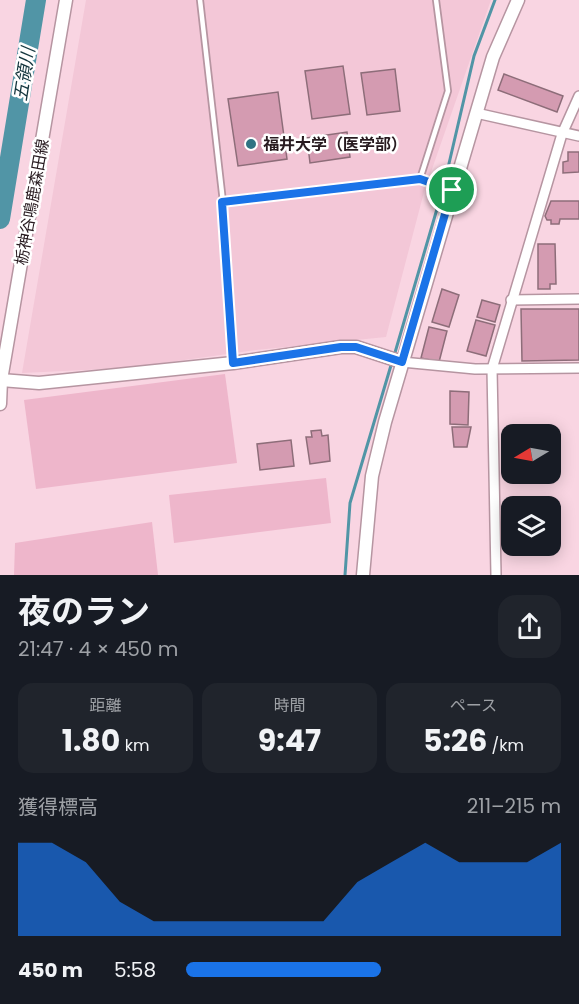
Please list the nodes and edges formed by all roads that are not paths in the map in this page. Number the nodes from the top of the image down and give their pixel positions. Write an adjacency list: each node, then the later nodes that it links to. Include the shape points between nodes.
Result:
1 (66, 0): 18 (street, 栃神谷鳴鹿森田線)
2 (200, 0): 11 (lane)
3 (436, 0): 9 (lane, via 448,91)
4 (518, 0): 6 (street, via 493,57)
5 (579, 96): 7 (street)
6 (476, 112): 7 (street); 10 (street)
7 (562, 134): 8 (street); 13 (street)
8 (579, 136)
9 (420, 179): 10 (lane); 11 (lane)
10 (452, 190): 14 (street)
11 (222, 202): 15 (lane)
12 (579, 299): 13 (street)
13 (511, 300): 17 (street)
14 (402, 362): 15 (street, via 356,347 341,347); 17 (street); 20 (street, via 372,476)
15 (233, 363): 18 (street, via 39,383)
16 (579, 368): 17 (street)
17 (492, 369): 21 (street)
18 (1, 380): 19 (street, 栃神谷鳴鹿森田線)
19 (0, 404)
20 (363, 575)
21 (496, 575)

